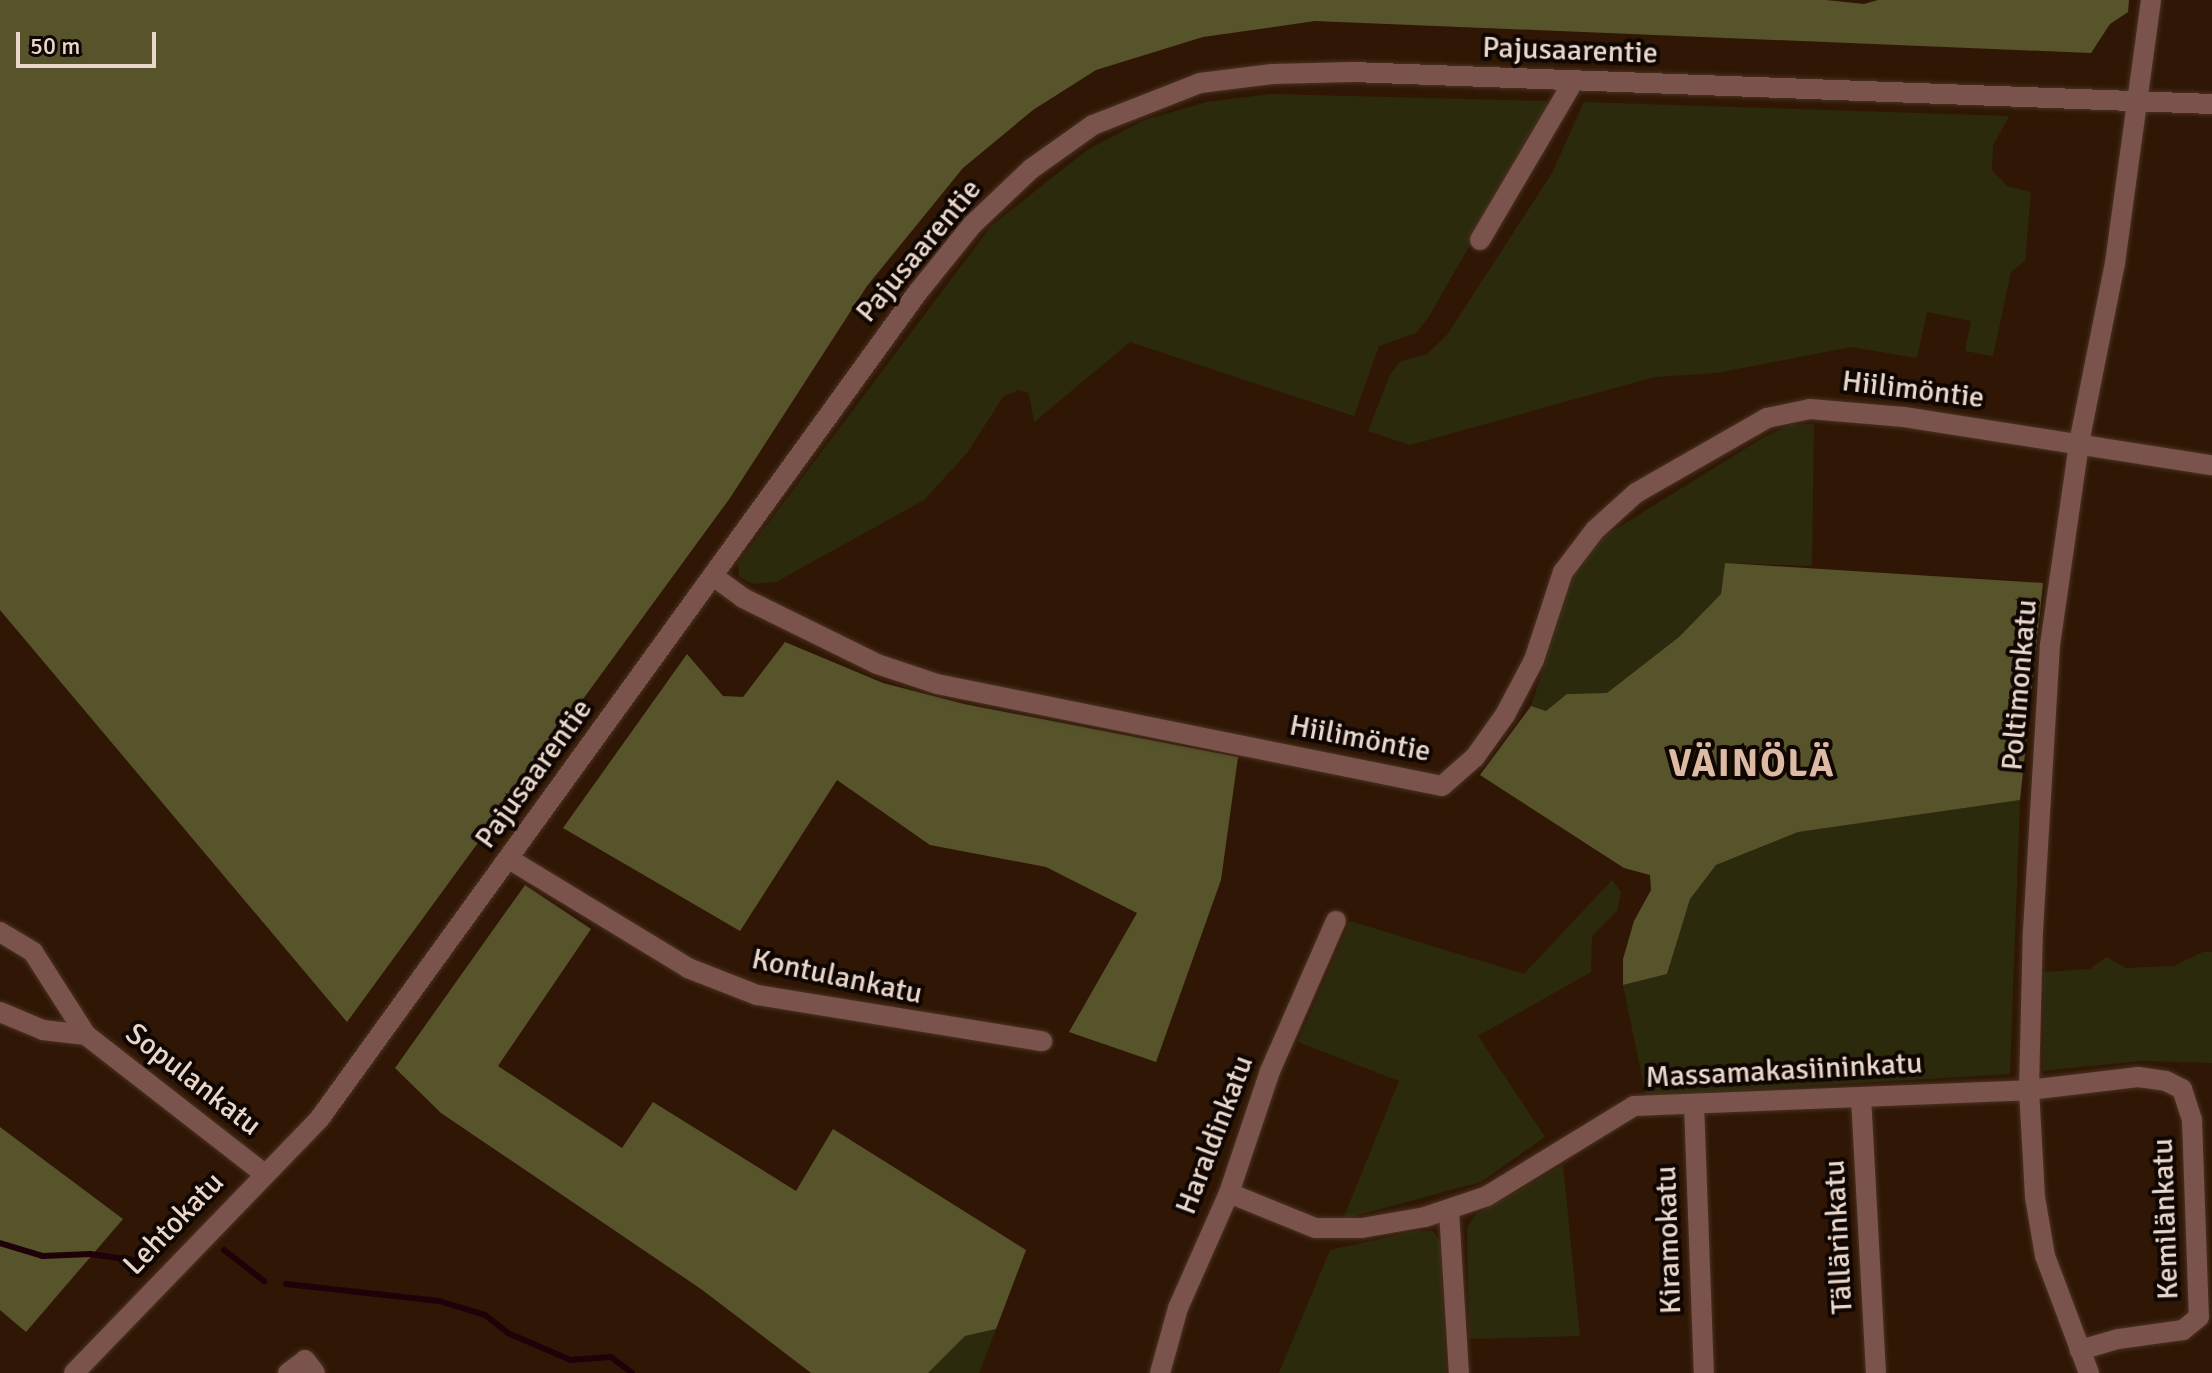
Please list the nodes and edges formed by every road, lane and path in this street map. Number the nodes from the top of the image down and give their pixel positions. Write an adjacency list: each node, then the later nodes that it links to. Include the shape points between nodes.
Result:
1 (2151, 0): 3 (street, Poltimonkatu)
2 (1573, 82): 3 (street, Pajusaarentie); 5 (street); 8 (street, Pajusaarentie, via 1272,74 1200,83 1093,125 1031,169 972,225)
3 (2138, 101): 4 (street, Pajusaarentie); 6 (street, Poltimonkatu, via 2115,263)
4 (2212, 104)
5 (1480, 240)
6 (2079, 443): 7 (street); 8 (street, Hiilimöntie, via 1833,410 1794,410 1767,418 1636,493 1595,530 1563,572 1534,660 1505,715 1475,757 1442,786 937,684 877,664 743,598); 16 (street, Poltimonkatu, via 2050,645)
7 (2212, 465)
8 (713, 576): 9 (street, Pajusaarentie)
9 (509, 859): 14 (street, Kontulankatu, via 688,968 757,995); 19 (street, Pajusaarentie)
10 (1336, 921): 21 (street, Haraldinkatu, via 1270,1071)
11 (0, 932): 13 (street, Sopulankatu, via 33,952)
12 (0, 1012): 13 (street, Sopulankatu, via 43,1030)
13 (86, 1035): 20 (street, Sopulankatu)
14 (1042, 1041)
15 (2182, 1089): 16 (street, Massamakasiininkatu, via 2138,1077); 23 (street, Kemilänkatu, via 2194,1137 2199,1317 2183,1330)
16 (2029, 1090): 17 (street, Massamakasiininkatu); 23 (street, Poltimonkatu, via 2039,1230)
17 (1861, 1097): 18 (street, Massamakasiininkatu); 30 (street, Tällärinkatu)
18 (1694, 1104): 22 (street, Massamakasiininkatu, via 1634,1106 1487,1196); 29 (street, Kiramokatu)
19 (320, 1118): 20 (street, Lehtokatu)
20 (263, 1173): 25 (street, Lehtokatu)
21 (1229, 1193): 22 (street, Massamakasiininkatu, via 1324,1229); 27 (street, Haraldinkatu, via 1182,1298)
22 (1449, 1211): 28 (street)
23 (2080, 1350): 31 (street, Poltimonkatu)
24 (310, 1366): 26 (street)
25 (74, 1373)
26 (288, 1373)
27 (1160, 1373)
28 (1459, 1373)
29 (1704, 1373)
30 (1876, 1373)
31 (2089, 1373)

